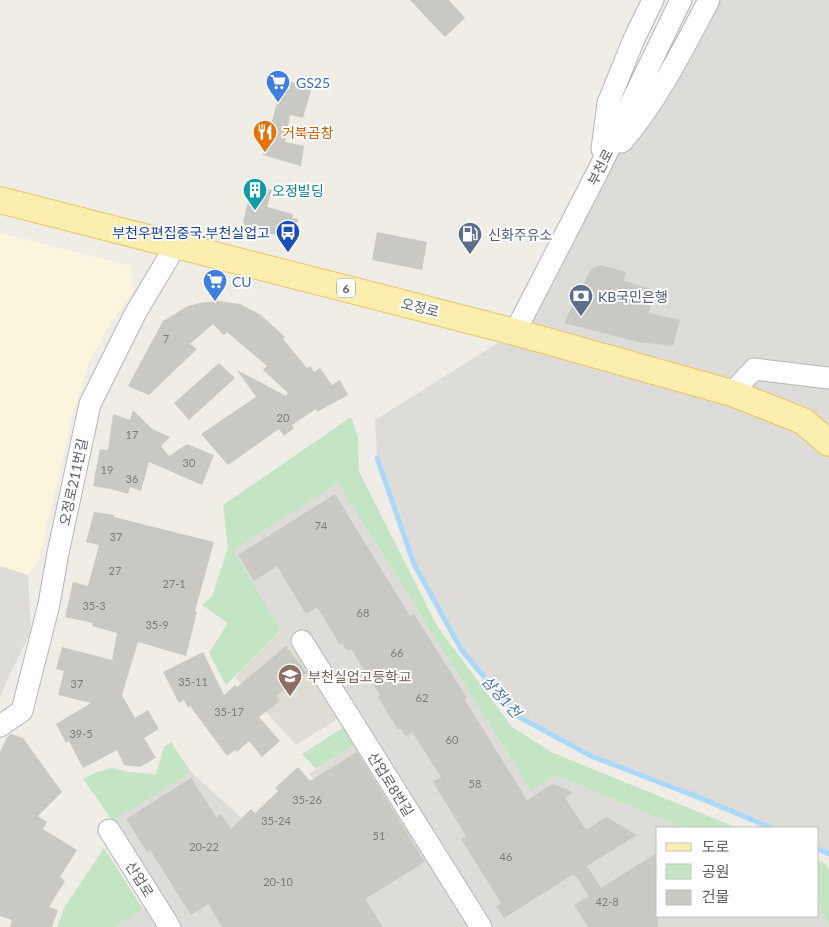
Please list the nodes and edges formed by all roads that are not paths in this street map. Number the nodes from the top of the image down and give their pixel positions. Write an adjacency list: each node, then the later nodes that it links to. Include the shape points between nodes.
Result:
1 (653, 0): 4 (street, via 608,103)
2 (682, 0): 4 (street, 부천로)
3 (709, 0): 4 (street, via 668,77 633,129)
4 (599, 169): 7 (street, 부천로)
5 (0, 200): 6 (main road, 오정로 / 6)
6 (176, 245): 7 (main road, 오정로 / 6); 12 (street, 오정로211번길, via 135,314 90,404 49,604 22,711)
7 (515, 332): 9 (main road, 오정로 / 6)
8 (829, 378): 9 (street, via 754,369)
9 (732, 392): 10 (main road, 오정로 / 6, via 803,421)
10 (829, 442)
11 (302, 641): 14 (street, 산업로8번길)
12 (0, 726)
13 (109, 830): 15 (street, 산업로)
14 (474, 925)
15 (170, 927)

